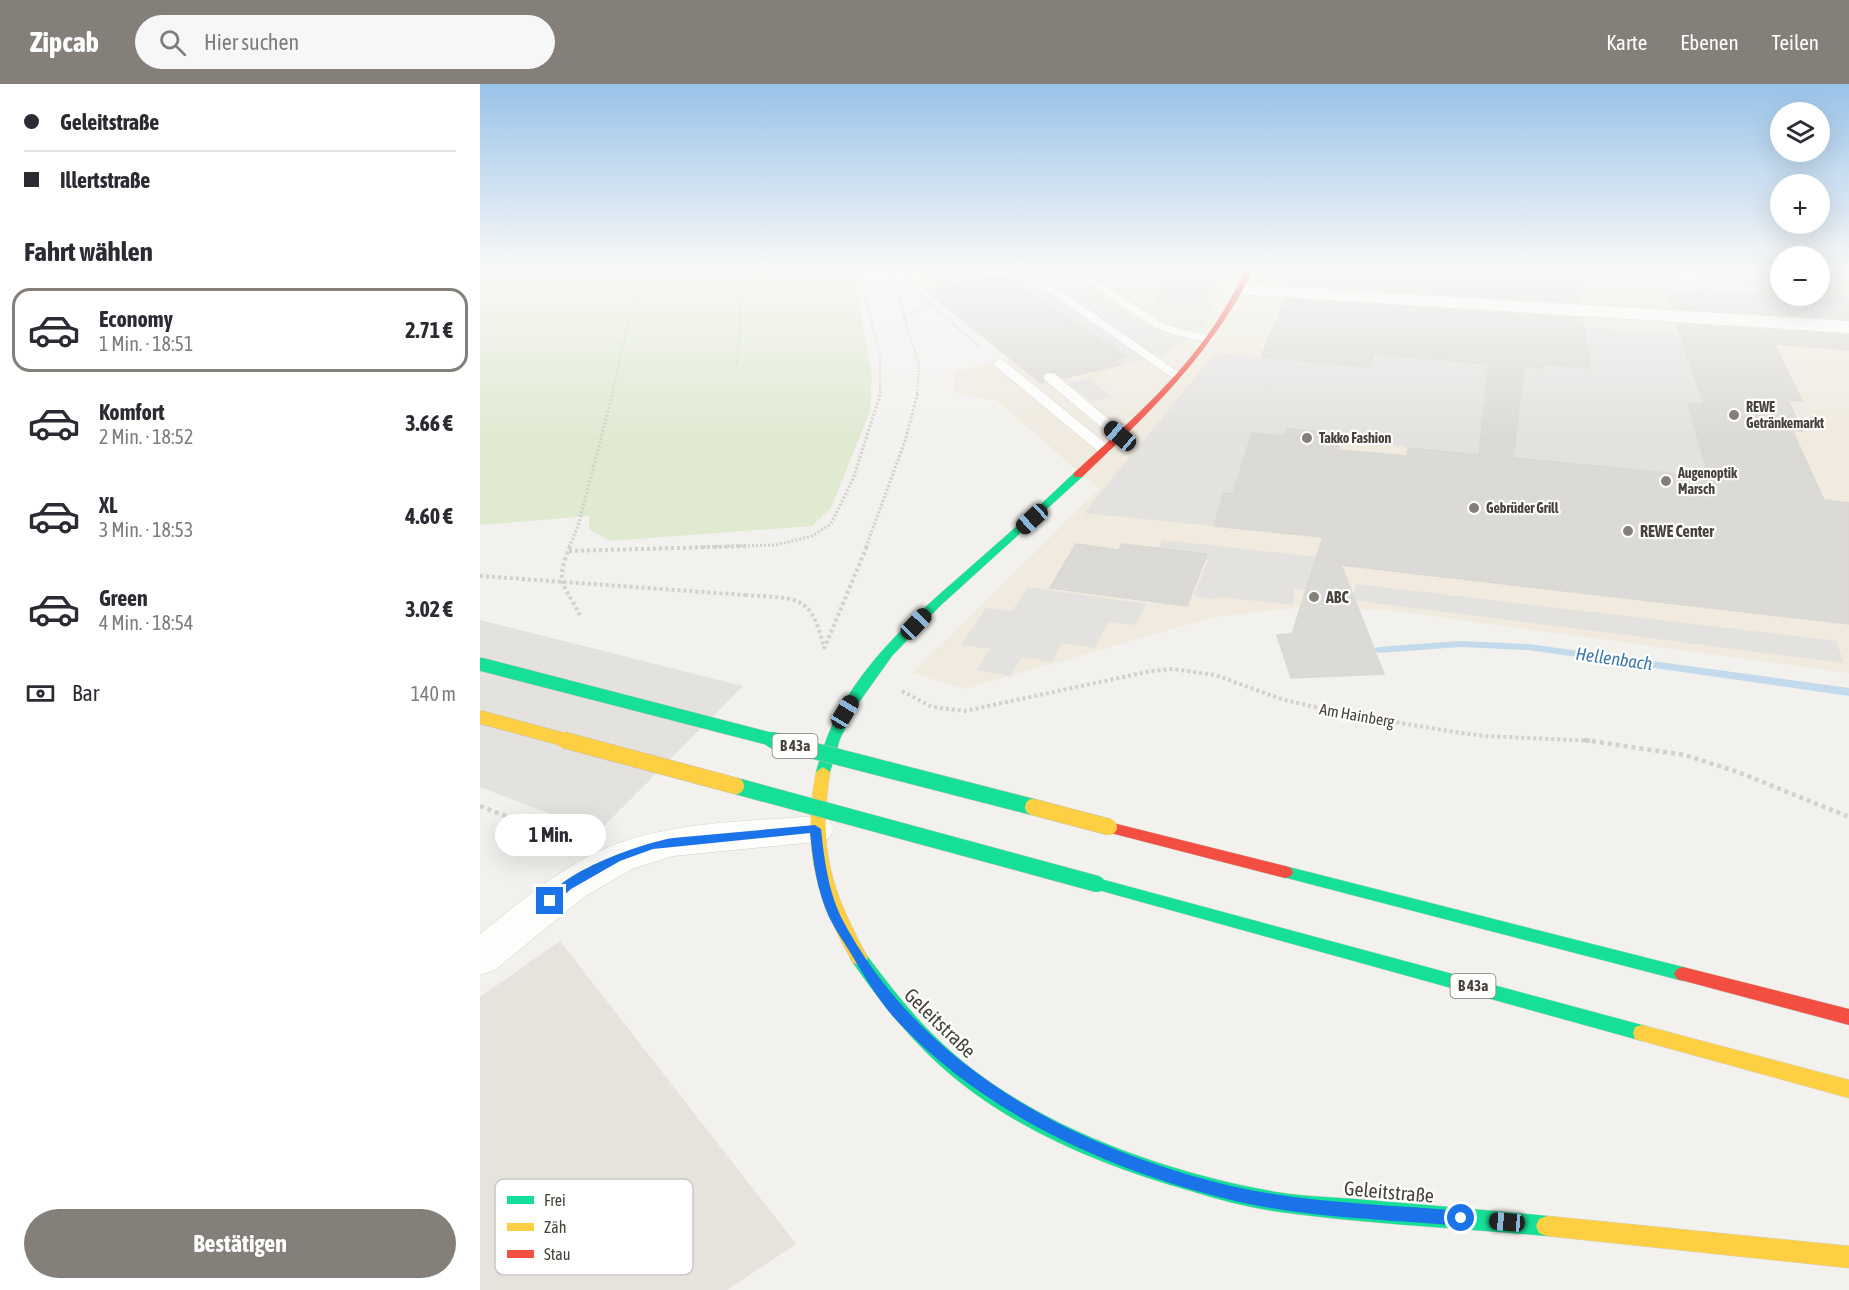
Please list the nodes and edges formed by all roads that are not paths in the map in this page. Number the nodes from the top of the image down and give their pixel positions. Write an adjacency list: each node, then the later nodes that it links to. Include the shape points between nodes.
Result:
1 (1106, 326): 6 (lane)
2 (1161, 326): 4 (lane)
3 (1219, 326): 4 (main road, Geleitstraße)
4 (1209, 339): 6 (main road, Geleitstraße)
5 (999, 363): 9 (lane)
6 (1178, 376): 8 (main road, Geleitstraße)
7 (1050, 377): 8 (lane)
8 (1120, 436): 9 (main road, Geleitstraße)
9 (1105, 450): 12 (main road, Geleitstraße, via 927,611 872,670 828,748 818,788)
10 (480, 664): 14 (main road, B 43a, bridge)
11 (480, 717): 15 (main road, B 43a, bridge)
12 (815, 829): 13 (street, via 673,842 616,858 567,886); 16 (main road, Geleitstraße, via 820,866 835,916 875,984 903,1018 944,1058 1012,1106 1084,1143 1130,1162 1227,1192 1277,1202)
13 (480, 958)
14 (1849, 1017)
15 (1849, 1089)
16 (1849, 1257)

